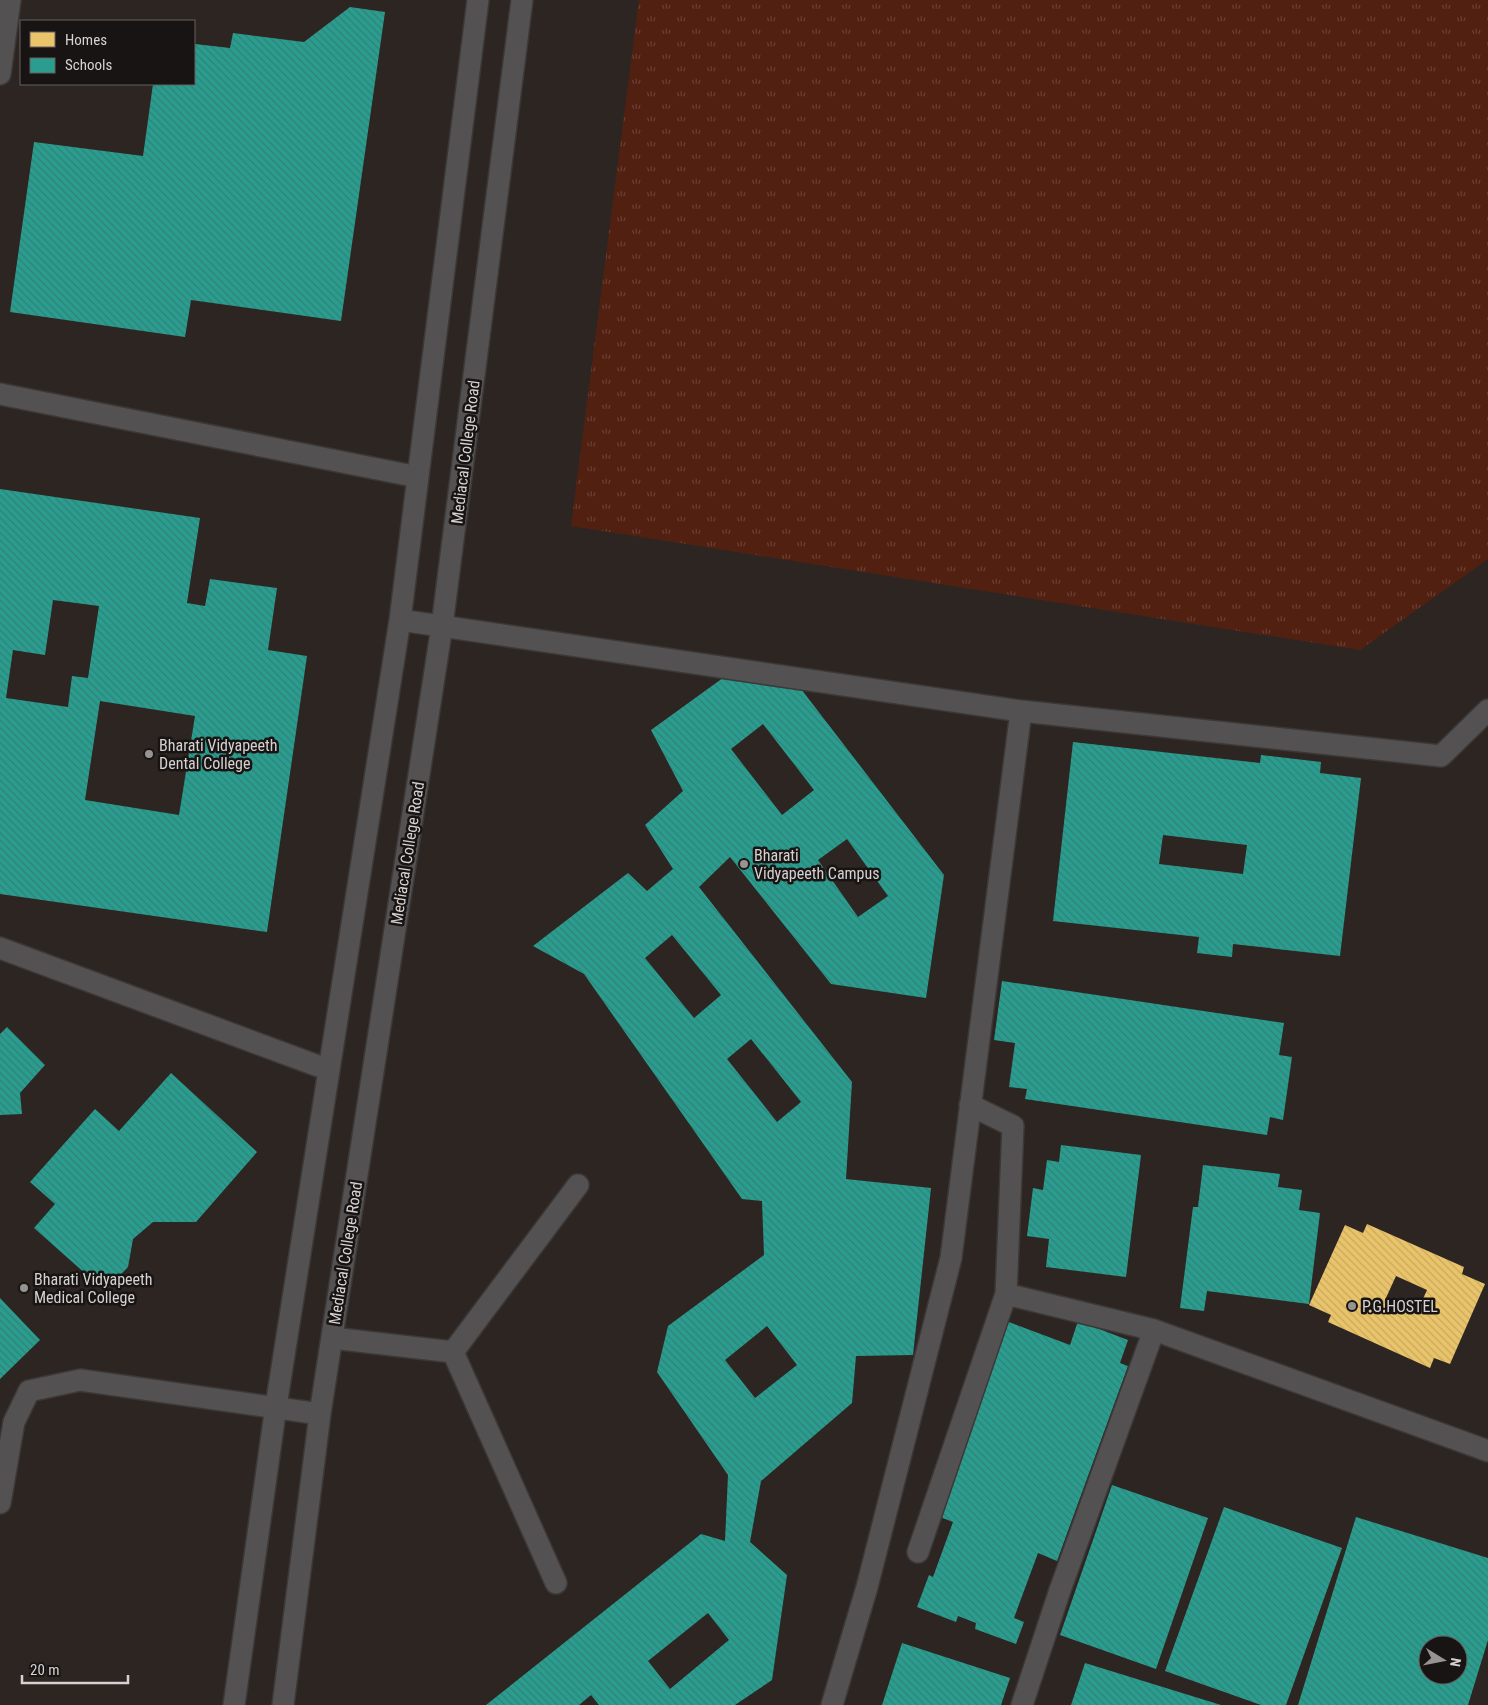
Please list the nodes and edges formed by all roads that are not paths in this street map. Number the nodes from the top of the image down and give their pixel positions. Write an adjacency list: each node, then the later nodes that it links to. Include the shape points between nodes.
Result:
1 (10, 0): 4 (lane)
2 (478, 0): 6 (lane)
3 (522, 0): 8 (lane, Mediacal College Road)
4 (0, 74)
5 (0, 394): 6 (lane)
6 (418, 477): 7 (lane)
7 (400, 620): 8 (lane); 12 (lane)
8 (442, 626): 10 (lane); 17 (lane, Mediacal College Road)
9 (1488, 710): 10 (lane, via 1441,756)
10 (1021, 711): 13 (lane)
11 (0, 948): 12 (lane)
12 (329, 1070): 19 (lane)
13 (970, 1105): 15 (lane, via 1013,1126); 27 (lane, via 951,1258)
14 (578, 1186): 18 (lane)
15 (1006, 1294): 16 (lane); 23 (lane)
16 (1154, 1330): 21 (lane); 28 (lane)
17 (332, 1338): 18 (lane); 20 (lane, Mediacal College Road)
18 (453, 1352): 24 (lane)
19 (276, 1406): 20 (lane); 22 (lane, via 80,1380 29,1391 14,1422); 25 (lane)
20 (320, 1414): 26 (lane, Mediacal College Road)
21 (1488, 1451)
22 (0, 1503)
23 (918, 1552)
24 (556, 1582)
25 (234, 1705)
26 (283, 1705)
27 (832, 1705)
28 (1022, 1705)

